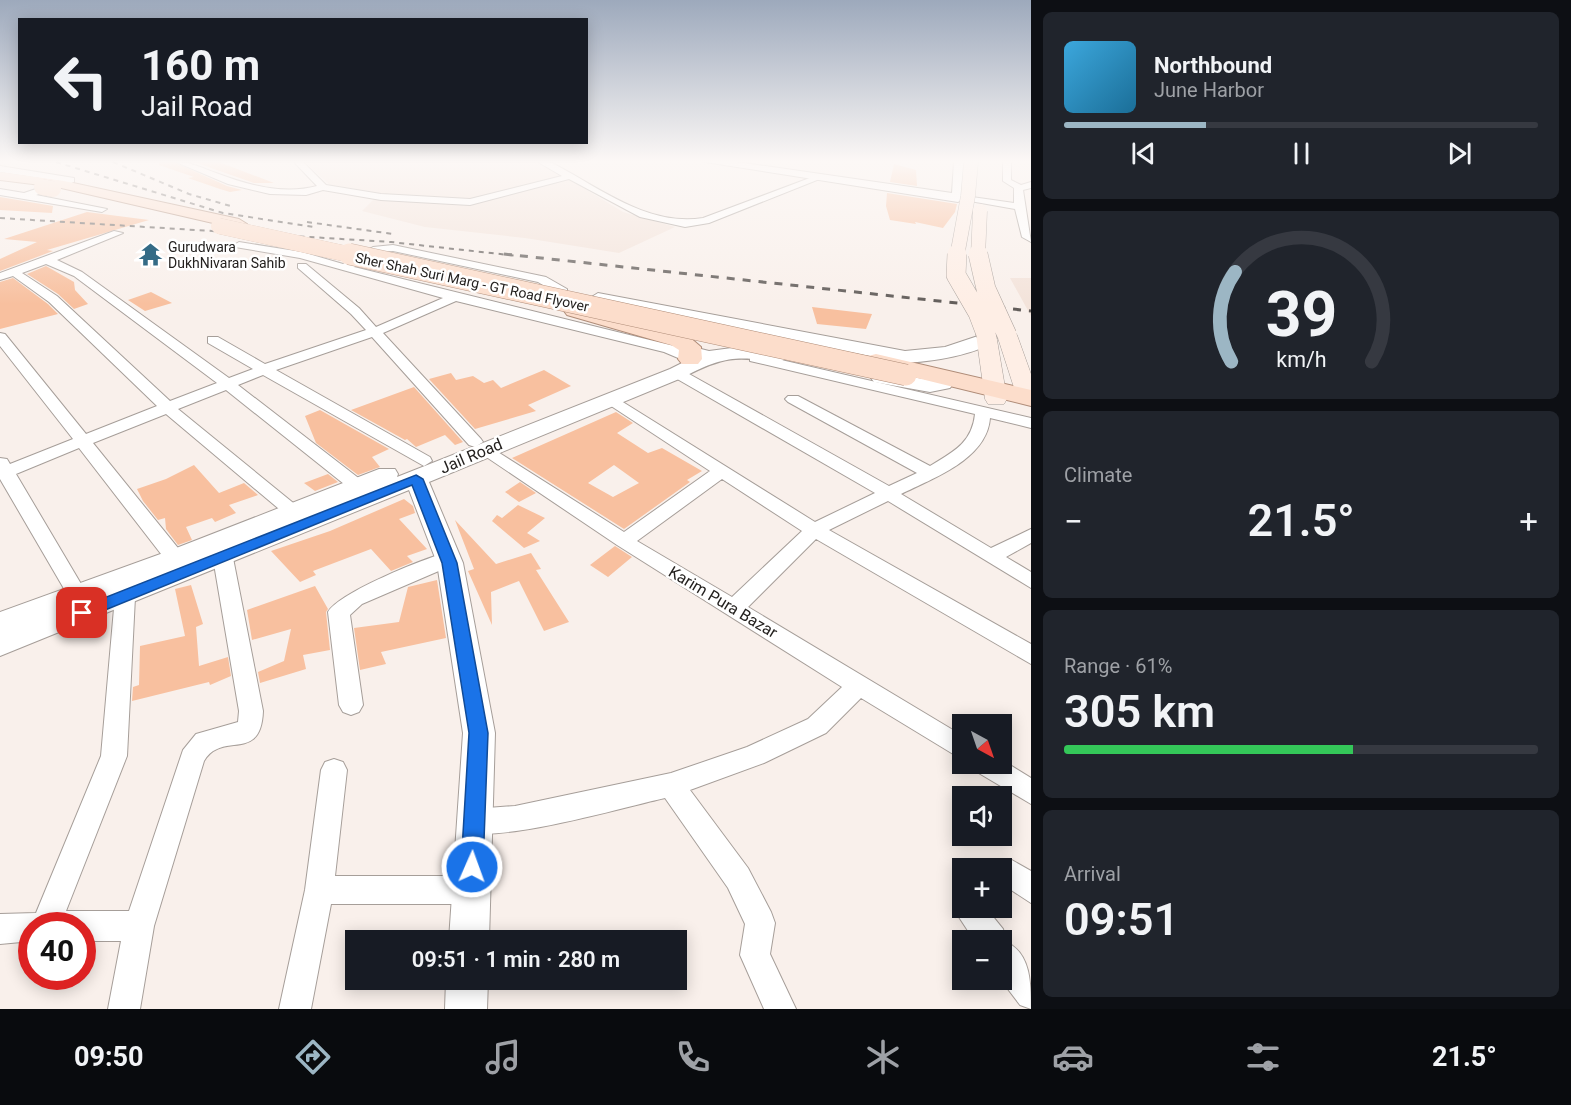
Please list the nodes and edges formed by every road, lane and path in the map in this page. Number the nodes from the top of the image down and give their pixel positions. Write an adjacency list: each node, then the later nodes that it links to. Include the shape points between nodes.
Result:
1 (148, 209): 15 (main road, Sher Shah Suri Marg - GT Road Flyover, bridge)
2 (167, 209): 23 (main road, Sher Shah Suri Marg - GT Road Flyover, bridge, via 550,293)
3 (632, 209): 4 (street, via 686,225)
4 (736, 209)
5 (965, 209): 20 (main road, bridge, via 957,244 956,275)
6 (981, 209): 22 (main road, bridge, via 976,246 980,277)
7 (1020, 209): 9 (street, via 1027,237)
8 (118, 234): 11 (street)
9 (1031, 239)
10 (239, 244): 13 (street, via 302,255)
11 (48, 260): 14 (street); 27 (street, via 78,274)
12 (302, 266): 18 (street, Karim Pura Bazar, via 355,311)
13 (344, 268): 15 (street, via 377,249 393,248 542,279); 16 (street)
14 (7, 274): 33 (street, via 53,299)
15 (560, 296): 17 (street); 23 (street); 24 (main road, via 581,314); 28 (main road, Sher Shah Suri Marg - GT Road Flyover, bridge)
16 (455, 297): 17 (street); 18 (street)
17 (526, 312): 24 (street)
18 (373, 332): 26 (street); 36 (street, Karim Pura Bazar)
19 (0, 337): 35 (street)
20 (987, 338): 23 (street, via 932,357); 32 (main road)
21 (213, 340): 26 (street)
22 (1011, 343): 25 (main road); 31 (main road)
23 (851, 351): 32 (main road, Sher Shah Suri Marg - GT Road Flyover)
24 (689, 356): 28 (street, via 747,351 908,383); 29 (street, Jail Road); 32 (street, via 715,361 747,357); 36 (street, Jail Road); 42 (street)
25 (1031, 359)
26 (262, 370): 27 (street); 38 (street)
27 (228, 384): 33 (street); 41 (street)
28 (943, 384): 32 (main road, Sher Shah Suri Marg - GT Road Flyover)
29 (610, 399): 36 (street, Jail Road); 39 (street)
30 (793, 399): 40 (street)
31 (1030, 399): 32 (main road)
32 (991, 400): 34 (street); 40 (street, via 974,442)
33 (168, 408): 35 (street); 43 (street)
34 (1031, 423)
35 (83, 442): 37 (street); 48 (street)
36 (480, 446): 38 (street, Jail Road); 46 (street, Karim Pura Bazar)
37 (2, 469): 52 (street)
38 (420, 470): 41 (street, Jail Road); 49 (street, Jail Road); 50 (street)
39 (721, 471): 44 (street); 46 (street)
40 (930, 473): 42 (street)
41 (355, 484): 43 (street, Jail Road)
42 (889, 494): 44 (street); 47 (street)
43 (291, 510): 48 (street, Jail Road)
44 (814, 530): 54 (street); 57 (street)
45 (1031, 536): 47 (street)
46 (624, 541): 54 (street, Karim Pura Bazar)
47 (991, 556): 51 (street)
48 (175, 558): 52 (street, Jail Road)
49 (223, 558): 53 (street, Jail Road); 71 (street, via 251,725 241,733 200,744 192,758)
50 (448, 559): 59 (street, via 355,599 339,612); 65 (street, via 479,733)
51 (1031, 581)
52 (77, 594): 55 (street, Jail Road)
53 (125, 597): 56 (street, Jail Road); 68 (street, via 114,756)
54 (733, 609): 58 (street, Karim Pura Bazar)
55 (0, 623)
56 (0, 645)
57 (1031, 655)
58 (860, 684): 60 (street, Karim Pura Bazar); 63 (street, via 817,726 755,755)
59 (351, 705)
60 (952, 742)
61 (334, 770): 66 (street)
62 (1002, 774): 64 (street)
63 (671, 785): 65 (street, via 515,819); 82 (street, via 738,878 756,914 761,928 755,955)
64 (1031, 792)
65 (474, 822): 67 (street)
66 (319, 890): 67 (street); 80 (street)
67 (471, 890): 74 (street)
68 (51, 912)
69 (975, 918): 75 (street)
70 (96, 926): 71 (street)
71 (138, 926): 79 (street)
72 (18, 927): 73 (street)
73 (0, 929)
74 (469, 930)
75 (984, 930)
76 (1012, 968): 78 (street)
77 (467, 990): 81 (street)
78 (1031, 994)
79 (124, 1009)
80 (295, 1009)
81 (466, 1009)
82 (780, 1009)

